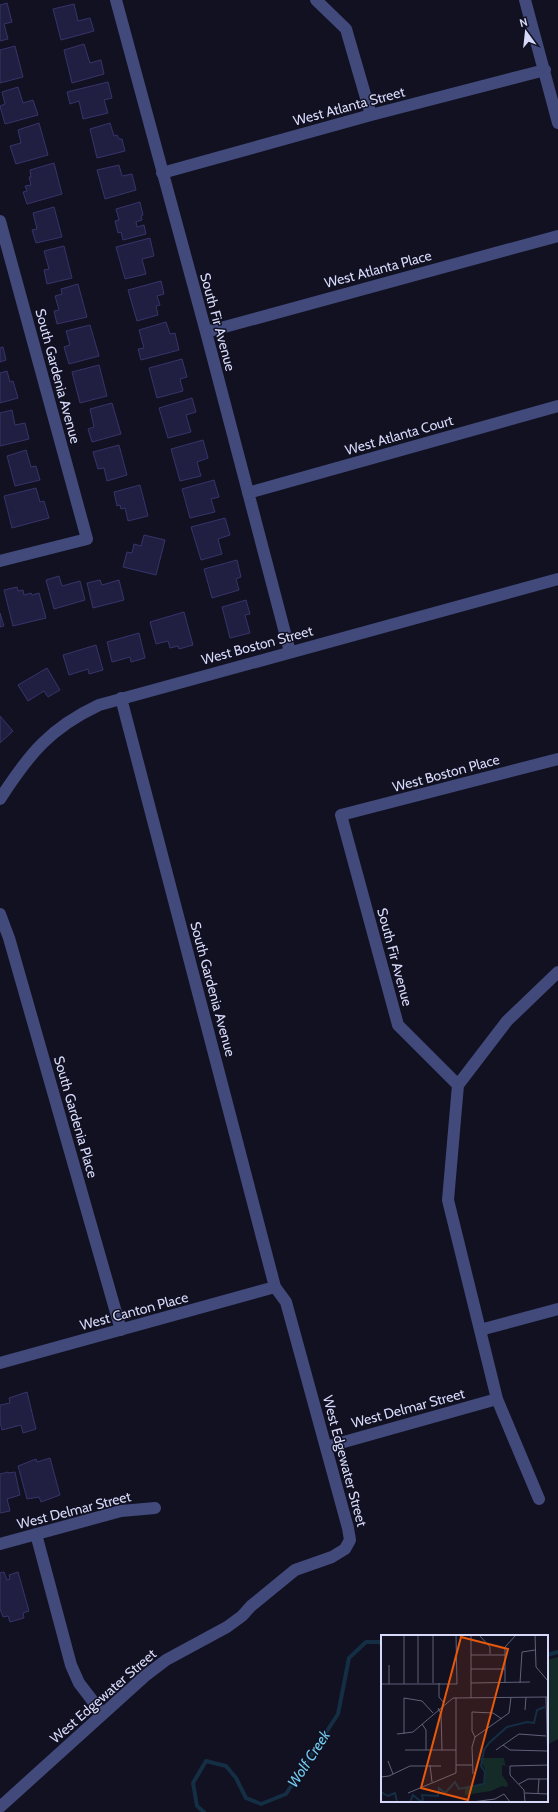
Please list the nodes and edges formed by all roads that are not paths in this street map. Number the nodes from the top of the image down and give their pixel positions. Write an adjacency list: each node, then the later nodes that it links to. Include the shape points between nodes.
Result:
1 (116, 0): 7 (street, South Fir Avenue)
2 (316, 0): 5 (street, via 346,30)
3 (525, 0): 4 (street)
4 (545, 70): 5 (street, West Atlanta Street); 6 (street)
5 (371, 115): 7 (street, West Atlanta Street)
6 (558, 123)
7 (162, 173): 10 (street, South Fir Avenue)
8 (0, 221): 13 (street, South Gardenia Avenue, via 87,539)
9 (558, 236): 10 (street, West Atlanta Place)
10 (206, 332): 12 (street, South Fir Avenue)
11 (558, 406): 12 (street, West Atlanta Court)
12 (248, 493): 15 (street, South Fir Avenue)
13 (0, 561)
14 (558, 579): 15 (street, West Boston Street)
15 (290, 652): 16 (street, West Boston Street)
16 (121, 698): 18 (street, West Boston Street, via 99,704 49,736 33,752); 23 (street, South Gardenia Avenue)
17 (558, 759): 19 (street, West Boston Place)
18 (0, 799)
19 (341, 815): 22 (street, South Fir Avenue, via 398,1025)
20 (0, 914): 25 (street, South Gardenia Place)
21 (558, 972): 22 (street, via 507,1021)
22 (458, 1085): 26 (street, via 448,1200)
23 (275, 1287): 25 (street, West Canton Place); 29 (street, West Edgewater Street, via 286,1302)
24 (558, 1309): 26 (street)
25 (121, 1330): 27 (street, West Canton Place)
26 (480, 1330): 28 (street)
27 (0, 1363)
28 (498, 1399): 29 (street, West Delmar Street); 30 (street)
29 (326, 1447): 34 (street, West Edgewater Street, via 348,1528 350,1540 345,1549 332,1557 295,1570 242,1616 227,1627 166,1660)
30 (538, 1499)
31 (155, 1508): 32 (street, West Delmar Street, via 121,1511)
32 (36, 1534): 33 (street, West Delmar Street); 34 (street, via 71,1665 78,1683)
33 (0, 1544)
34 (102, 1713): 35 (street, West Edgewater Street)
35 (0, 1807)

